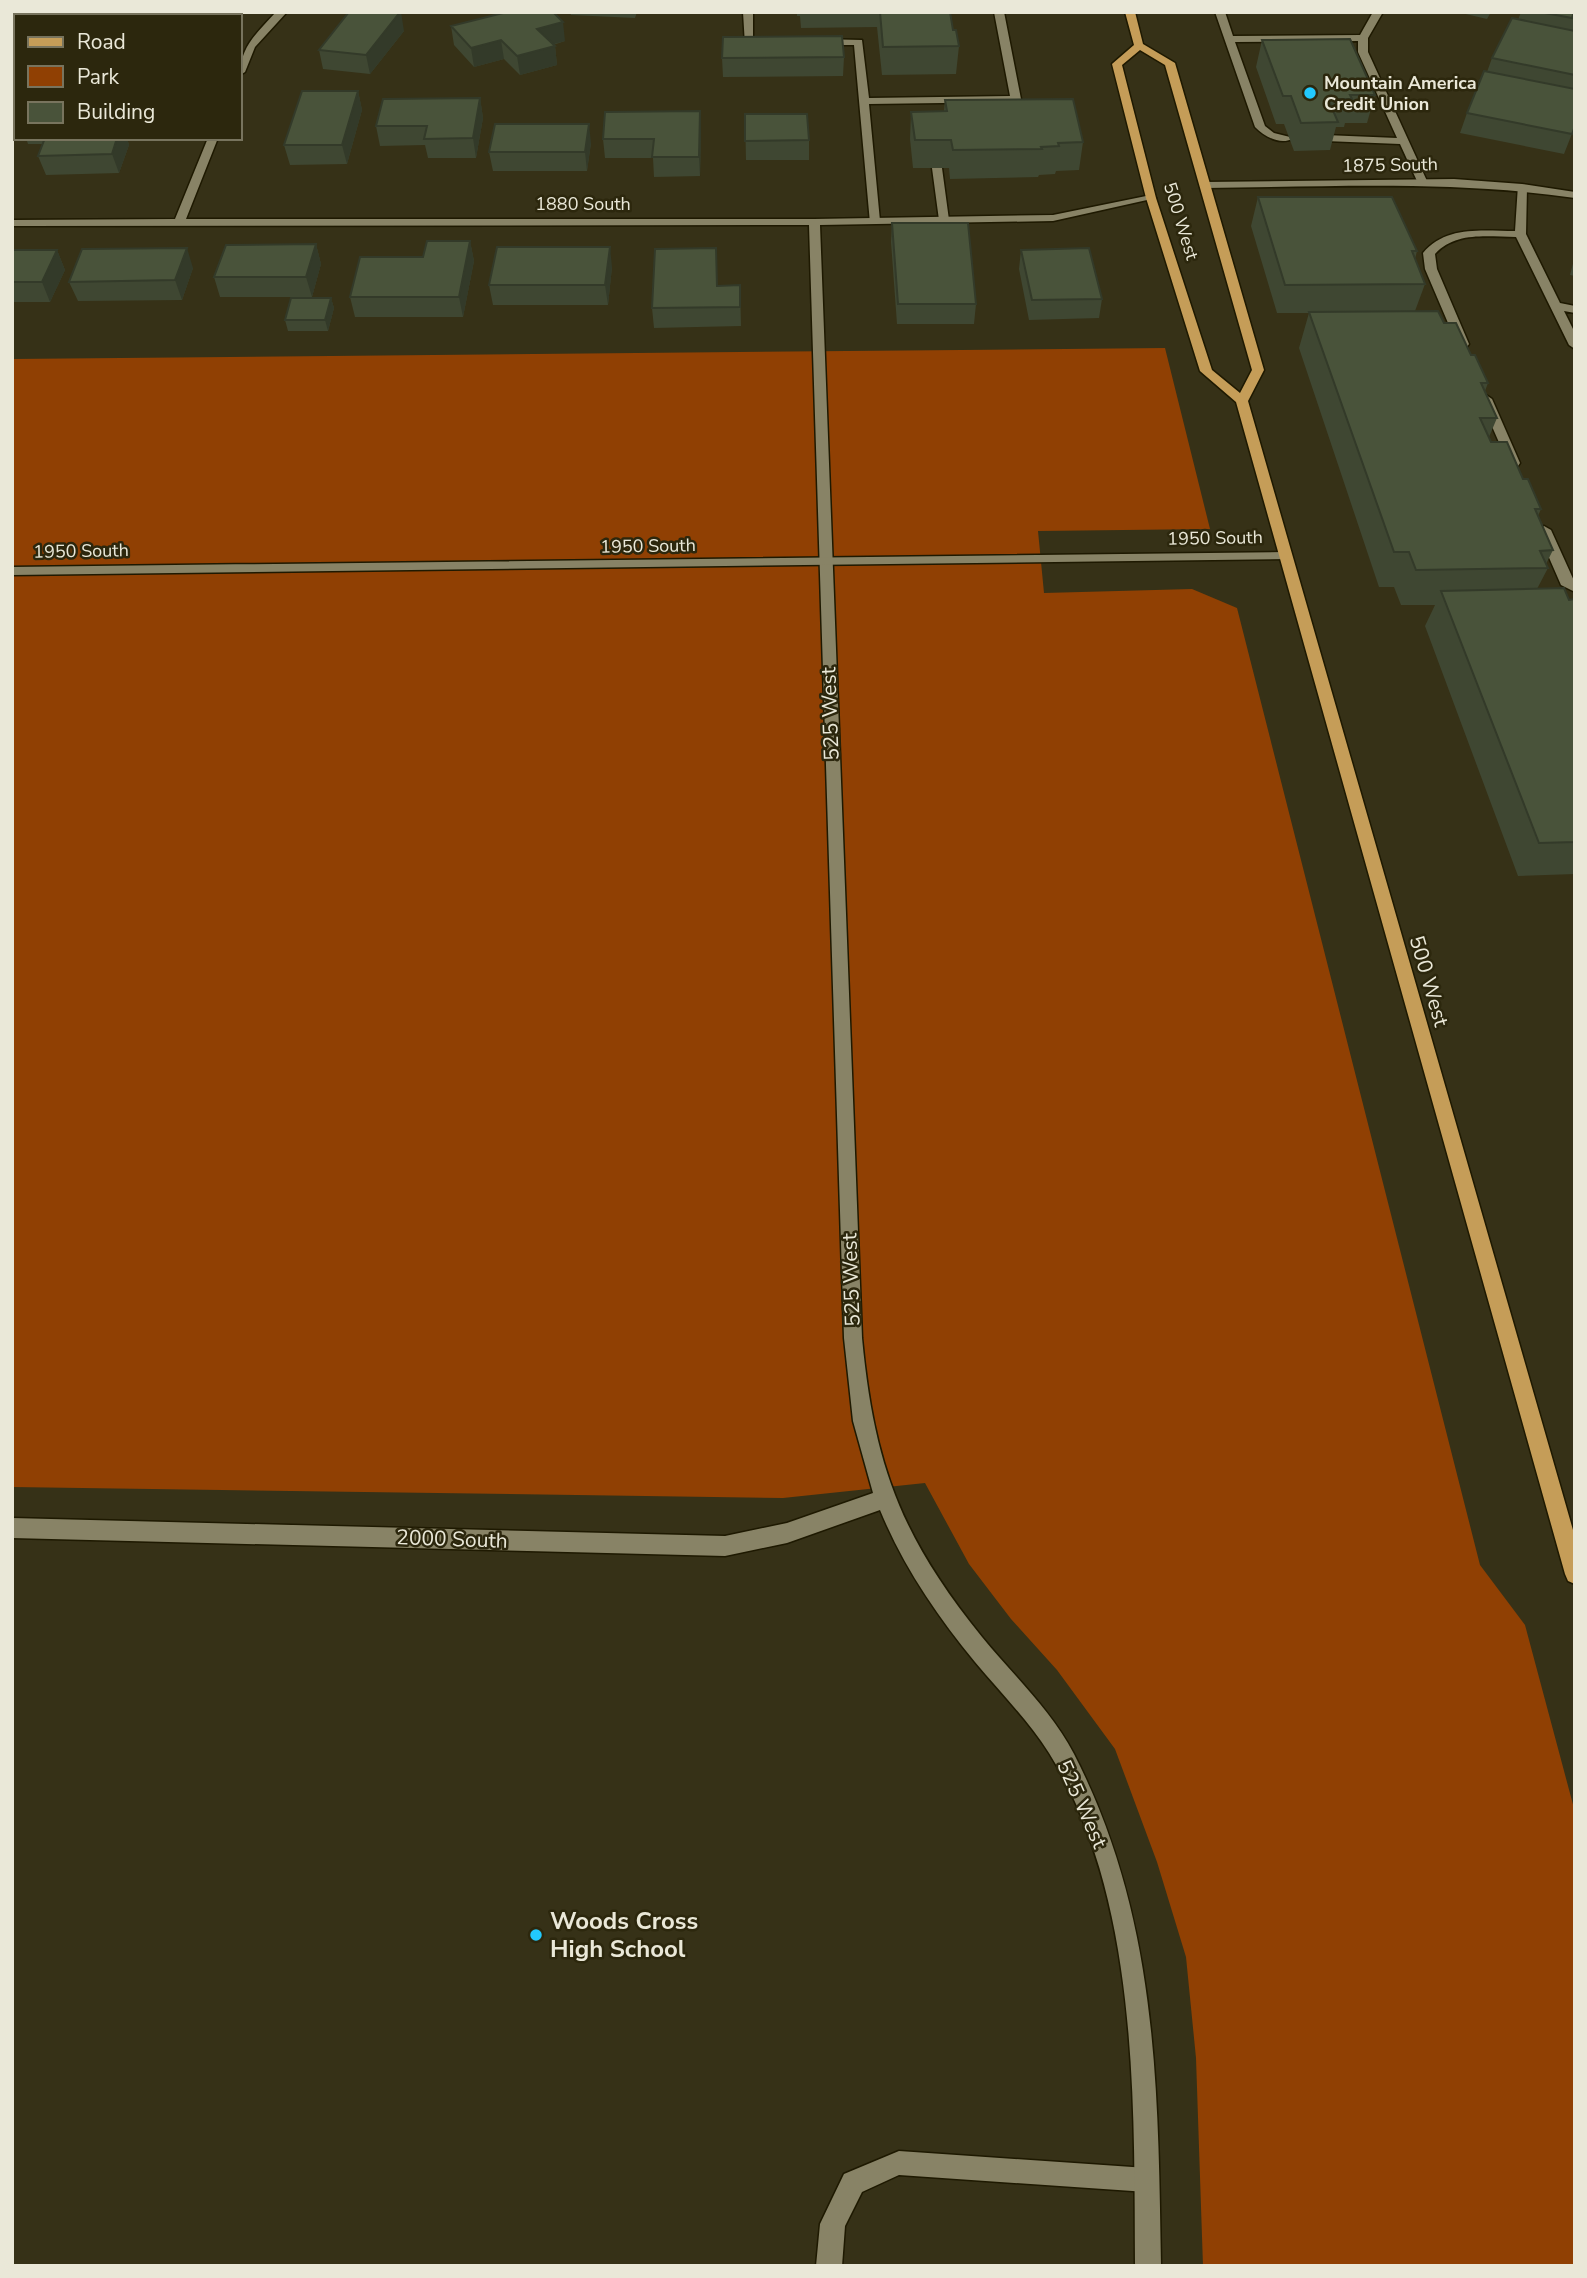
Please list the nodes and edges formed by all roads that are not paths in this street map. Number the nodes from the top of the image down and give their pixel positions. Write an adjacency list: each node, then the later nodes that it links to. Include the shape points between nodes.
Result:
1 (282, 12): 12 (street, via 250,46)
2 (748, 12): 10 (street, via 748,43)
3 (999, 12): 13 (street, via 1016,99)
4 (1129, 12): 11 (main road)
5 (1220, 12): 8 (street)
6 (1378, 12): 7 (street)
7 (1363, 38): 8 (street); 19 (street, via 1363,52)
8 (1229, 39): 16 (street, via 1260,127 1271,136)
9 (803, 42): 14 (street, via 859,42)
10 (776, 43)
11 (1139, 46): 22 (main road, 500 West, via 1170,64); 25 (main road, 500 West, via 1117,64)
12 (242, 67)
13 (928, 100): 14 (street); 15 (street)
14 (864, 101): 28 (street)
15 (929, 113)
16 (1289, 138)
17 (1325, 138): 19 (street)
18 (212, 140): 27 (street)
19 (1404, 141): 21 (street)
20 (937, 168): 26 (street)
21 (1422, 181): 22 (street, 1875 South); 23 (street, 1875 South)
22 (1205, 185): 37 (main road, 500 West, via 1258,370)
23 (1522, 187): 24 (street, 1875 South); 31 (street)
24 (1575, 194)
25 (1151, 198): 26 (street, 1880 South, via 1053,218); 37 (main road, 500 West, via 1206,372)
26 (944, 220): 28 (street, 1880 South)
27 (180, 221): 29 (street, 1880 South); 30 (street, 1880 South)
28 (874, 221): 29 (street, 1880 South)
29 (814, 222): 41 (street, 525 West)
30 (12, 223)
31 (1520, 234): 32 (street); 35 (street, via 1455,236 1437,242 1429,253)
32 (1554, 305): 33 (street); 34 (street)
33 (1575, 310)
34 (1575, 345)
35 (1468, 355)
36 (1483, 392): 38 (street)
37 (1242, 401): 40 (main road, 500 West)
38 (1520, 477)
39 (1536, 513): 43 (street, via 1568,585)
40 (1284, 556): 41 (street, 1950 South); 46 (main road, 500 West)
41 (824, 563): 42 (street, 1950 South); 44 (street, 525 West, via 853,1338 865,1434)
42 (12, 571)
43 (1575, 588)
44 (885, 1498): 45 (street, 2000 South, via 766,1541 725,1546); 47 (street, 525 West, via 919,1569 1064,1758 1085,1802 1117,1886 1133,1961)
45 (12, 1528)
46 (1575, 1574)
47 (1147, 2180): 48 (street, via 899,2163 853,2183 833,2224); 49 (street, 525 West)
48 (829, 2266)
49 (1147, 2266)

